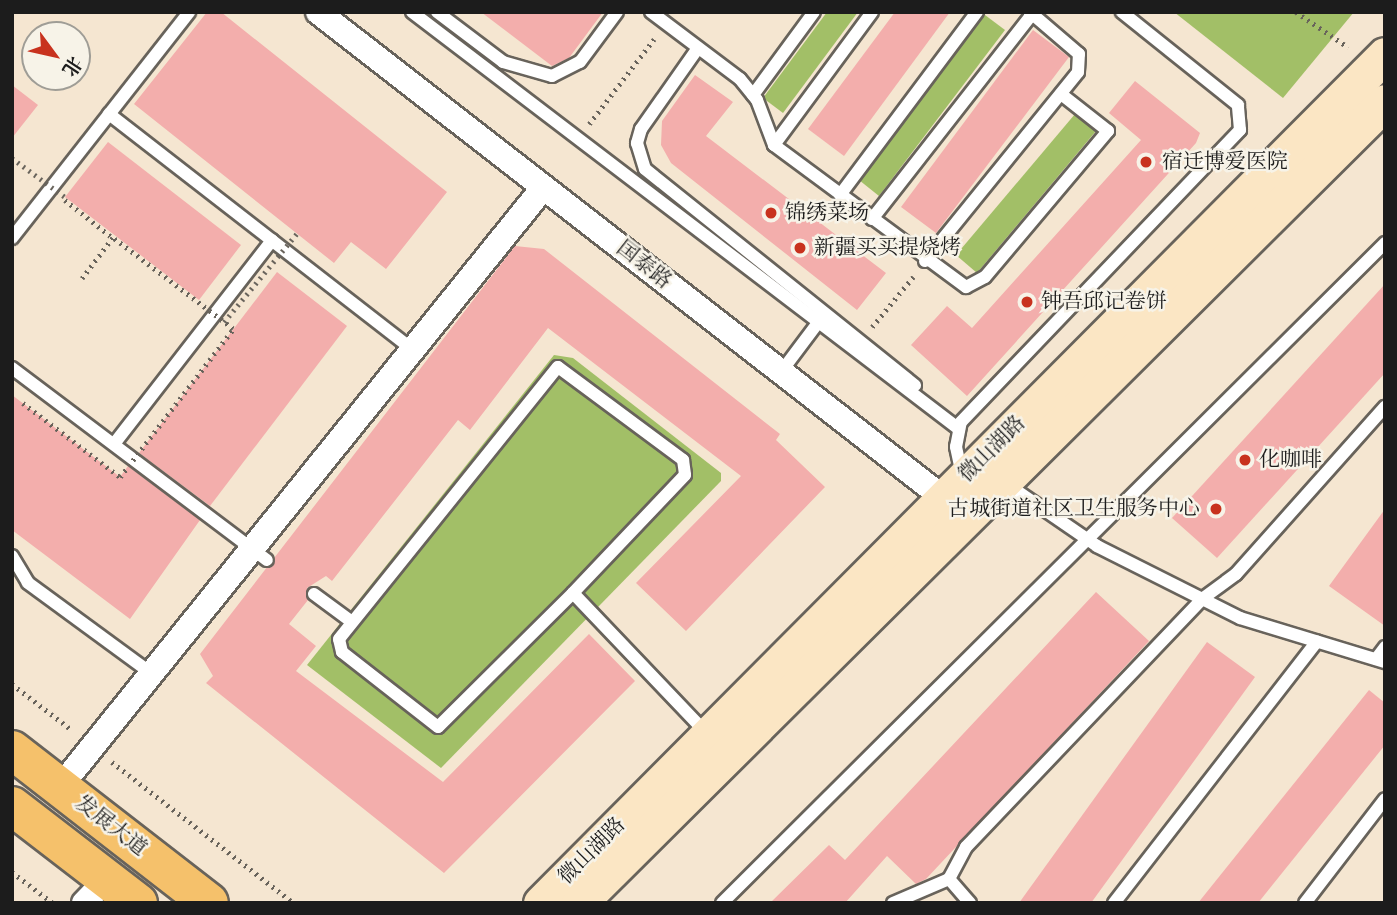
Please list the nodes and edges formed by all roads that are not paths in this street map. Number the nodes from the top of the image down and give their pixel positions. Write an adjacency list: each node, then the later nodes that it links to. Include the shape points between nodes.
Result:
1 (189, 12): 17 (lane)
2 (318, 12): 19 (street, 国泰路)
3 (412, 12): 26 (lane)
4 (437, 12): 5 (lane, via 503,62 552,76 580,62)
5 (617, 12)
6 (651, 12): 12 (lane)
7 (814, 12): 15 (lane)
8 (872, 12): 18 (lane)
9 (977, 12): 20 (lane)
10 (1122, 12): 31 (lane, via 1238,105 1240,130)
11 (1031, 13): 14 (lane, via 1079,54 1078,72); 21 (lane)
12 (698, 48): 15 (lane); 26 (lane, via 641,129 637,142 645,169)
13 (1380, 60): 33 (street, 微山湖路)
14 (1060, 94): 25 (lane); 25 (lane, via 1108,131 976,284 952,282)
15 (753, 95): 18 (lane)
16 (1385, 102): 33 (street, 微山湖路)
17 (109, 114): 22 (lane); 23 (lane)
18 (774, 145): 20 (lane)
19 (543, 188): 27 (street); 29 (street, 国泰路)
20 (840, 195): 21 (lane)
21 (872, 219): 25 (lane)
22 (12, 238)
23 (272, 240): 27 (lane); 32 (lane)
24 (1385, 243): 34 (lane)
25 (925, 261)
26 (822, 318): 29 (lane); 31 (lane); 31 (lane, via 860,341)
27 (413, 350): 35 (street)
28 (12, 368): 32 (lane)
29 (781, 372): 33 (street, 国泰路)
30 (1385, 407): 39 (lane, via 1236,574)
31 (960, 426): 33 (lane)
32 (114, 444): 35 (lane)
33 (972, 488): 34 (lane); 45 (street, 微山湖路); 55 (street, 微山湖路)
34 (1087, 539): 39 (lane); 56 (lane)
35 (259, 554): 44 (street)
36 (12, 556): 44 (lane, via 28,583)
37 (573, 593): 40 (lane, via 438,726 342,652 339,639); 40 (lane, via 685,475 683,460 558,367); 45 (lane)
38 (314, 594): 40 (lane)
39 (1202, 599): 41 (lane); 50 (lane, via 967,846)
40 (352, 622)
41 (1317, 641): 43 (lane); 59 (lane)
42 (1385, 647): 43 (lane)
43 (1380, 660)
44 (151, 673): 47 (street)
45 (708, 735): 54 (street, 微山湖路)
46 (12, 750): 47 (main road, 发展大道)
47 (60, 786): 53 (main road, 发展大道)
48 (1385, 799): 60 (lane)
49 (12, 806): 51 (main road, 发展大道)
50 (949, 879): 57 (lane); 58 (lane)
51 (96, 891): 52 (main road, 发展大道)
52 (138, 903)
53 (209, 903)
54 (541, 903)
55 (579, 903)
56 (722, 903)
57 (894, 903)
58 (970, 903)
59 (1114, 903)
60 (1305, 903)

